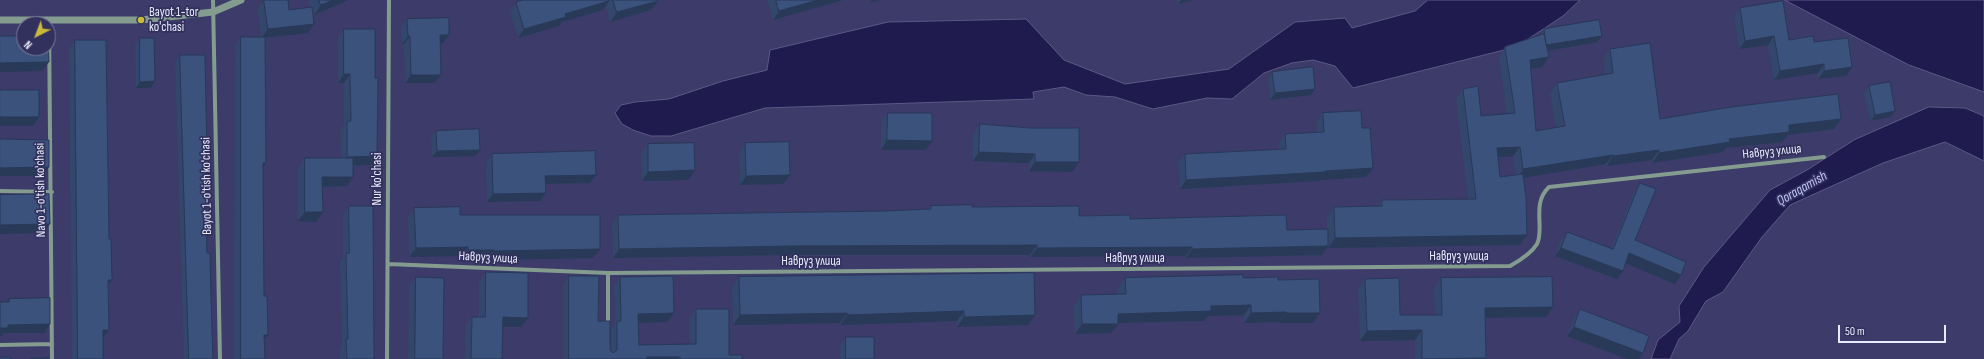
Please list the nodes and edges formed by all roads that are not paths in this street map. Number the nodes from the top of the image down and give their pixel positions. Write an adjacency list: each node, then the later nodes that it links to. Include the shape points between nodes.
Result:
1 (213, 0): 4 (street, Bayot 1-o'tish ko'chasi)
2 (241, 0): 4 (street)
3 (389, 0): 12 (street, Nur ko'chasi)
4 (213, 12): 7 (street, via 141,20); 18 (street, Bayot 1-o'tish ko'chasi)
5 (0, 20): 6 (street)
6 (16, 20)
7 (56, 20)
8 (50, 56): 11 (street, Navo 1-o'tish ko'chasi)
9 (1824, 157): 13 (street, Навруз улица, via 1549,187 1543,192 1538,216 1540,234 1537,244 1523,259 1510,266)
10 (0, 191): 11 (street)
11 (52, 192): 15 (street, Navo 1-o'tish ko'chasi)
12 (388, 264): 13 (street, Навруз улица); 19 (street, Nur ko'chasi)
13 (608, 274): 14 (street)
14 (608, 328)
15 (52, 344): 16 (street); 17 (street, Navo 1-o'tish ko'chasi)
16 (0, 345)
17 (52, 359)
18 (220, 359)
19 (387, 359)

